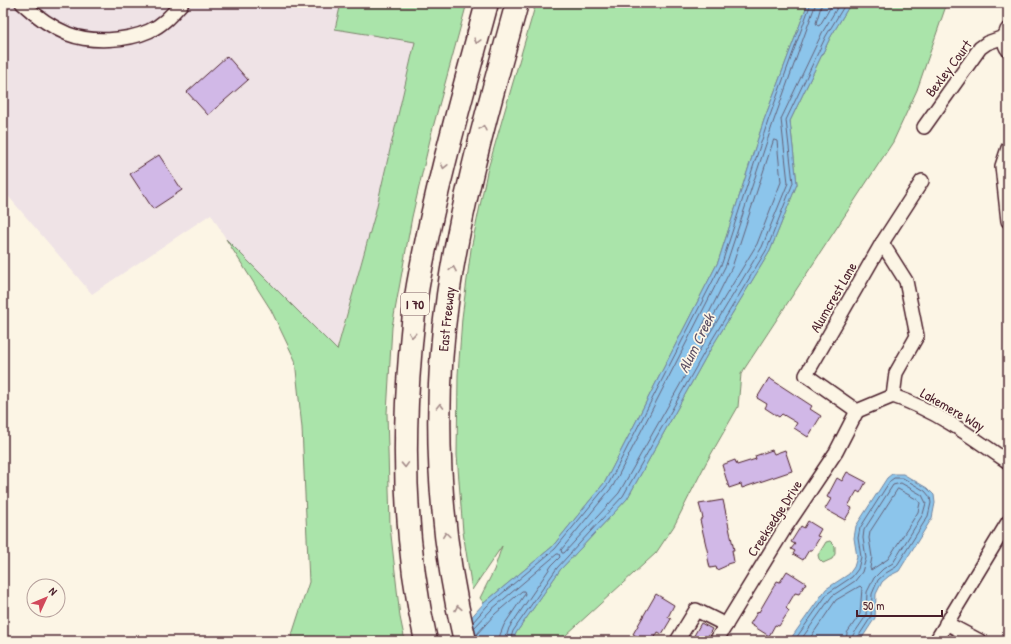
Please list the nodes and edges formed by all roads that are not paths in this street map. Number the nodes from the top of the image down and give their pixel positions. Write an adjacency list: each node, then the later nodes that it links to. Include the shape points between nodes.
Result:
1 (22, 3): 2 (street, via 43,20 69,34 95,39 132,37 150,31)
2 (182, 3)
3 (487, 3): 18 (highway, I 70, one-way to 18, via 448,146 432,216 418,286 412,334 405,462 409,534 419,613)
4 (517, 3): 19 (highway, East Freeway / I 70, one-way to 4, via 451,574 440,458 441,377 446,314 467,194)
5 (1006, 33): 6 (street); 7 (street, Bexley Court, via 980,48)
6 (1008, 50)
7 (924, 127)
8 (1008, 148): 10 (street, via 1002,166)
9 (922, 181): 11 (street, Alumcrest Lane)
10 (1008, 221)
11 (882, 243): 12 (street, via 906,281 917,336 896,373); 13 (street, Alumcrest Lane, via 806,375)
12 (893, 396): 13 (street); 14 (street, Lakemere Way, via 912,402 953,424)
13 (857, 411): 17 (street, Creeksedge Drive, via 836,452 785,528)
14 (1008, 462)
15 (1008, 522): 16 (street)
16 (946, 623): 22 (street); 23 (street)
17 (726, 625): 20 (street, via 696,610); 21 (street, Creeksedge Drive)
18 (426, 641)
19 (465, 641)
20 (676, 641)
21 (716, 641)
22 (936, 641)
23 (980, 641)

